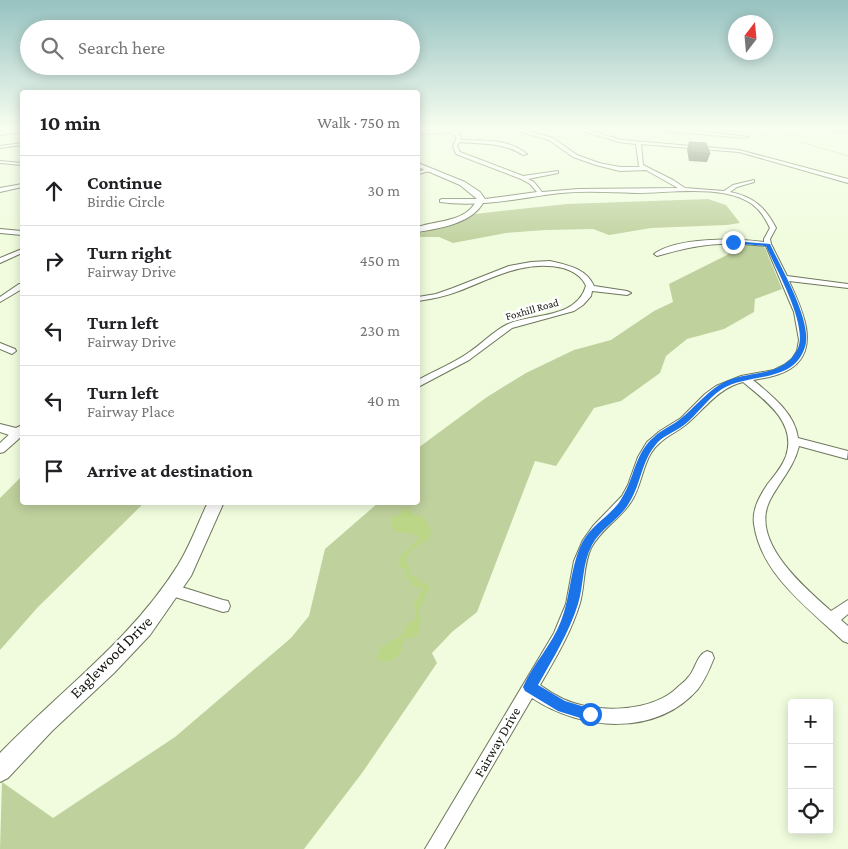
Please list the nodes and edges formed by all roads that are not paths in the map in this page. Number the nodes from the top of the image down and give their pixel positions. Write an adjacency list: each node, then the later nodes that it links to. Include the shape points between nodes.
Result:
1 (423, 168): 6 (main road)
2 (495, 168): 9 (street)
3 (618, 168): 5 (street)
4 (799, 168): 11 (street)
5 (645, 169): 13 (street)
6 (428, 170): 7 (street); 17 (main road, via 473,189)
7 (420, 172)
8 (556, 172): 9 (street)
9 (523, 178): 16 (street)
10 (752, 181): 15 (street)
11 (848, 181)
12 (20, 186): 14 (street)
13 (683, 189): 15 (street, Fairway Drive); 16 (street, Fairway Drive)
14 (0, 190)
15 (725, 193): 22 (street, Fairway Drive, via 750,201 766,212 774,228 767,239)
16 (541, 194): 17 (street, Fairway Drive)
17 (480, 200): 18 (street, Fairway Drive); 19 (main road, via 479,207 467,216)
18 (442, 201)
19 (420, 229)
20 (0, 231): 21 (street)
21 (20, 233)
22 (768, 244): 24 (street, via 698,244); 26 (street, Fairway Drive)
23 (20, 252): 25 (street)
24 (657, 254)
25 (0, 261)
26 (782, 278): 27 (street); 35 (street, Fairway Drive, via 802,325 804,335 800,351 794,362 781,370)
27 (848, 286)
28 (20, 287): 31 (street)
29 (590, 288): 30 (street); 32 (street, via 585,278 572,269 535,263); 36 (street, Foxhill Road, via 583,300 569,309 506,328 467,357)
30 (627, 293)
31 (0, 300)
32 (420, 300)
33 (0, 346): 34 (street)
34 (12, 351)
35 (744, 378): 39 (street, via 779,409); 49 (street, Fairway Drive, via 715,390 688,418 646,449 625,502 598,528 587,544 567,620)
36 (420, 383)
37 (0, 428): 38 (street)
38 (20, 431): 40 (street)
39 (794, 441): 41 (street); 46 (street, via 789,461 761,505 761,530 781,570)
40 (0, 449)
41 (847, 455)
42 (215, 505): 43 (main road, Eaglewood Drive, via 185,570)
43 (172, 590): 44 (street); 50 (main road, Eaglewood Drive, via 128,645 44,722)
44 (223, 606)
45 (848, 606): 46 (street)
46 (830, 618): 47 (street)
47 (848, 636)
48 (706, 658): 49 (street, via 694,681 677,698 666,705 636,714 605,716 576,711 549,700)
49 (530, 687): 51 (street, Fairway Drive)
50 (0, 770)
51 (434, 849)

